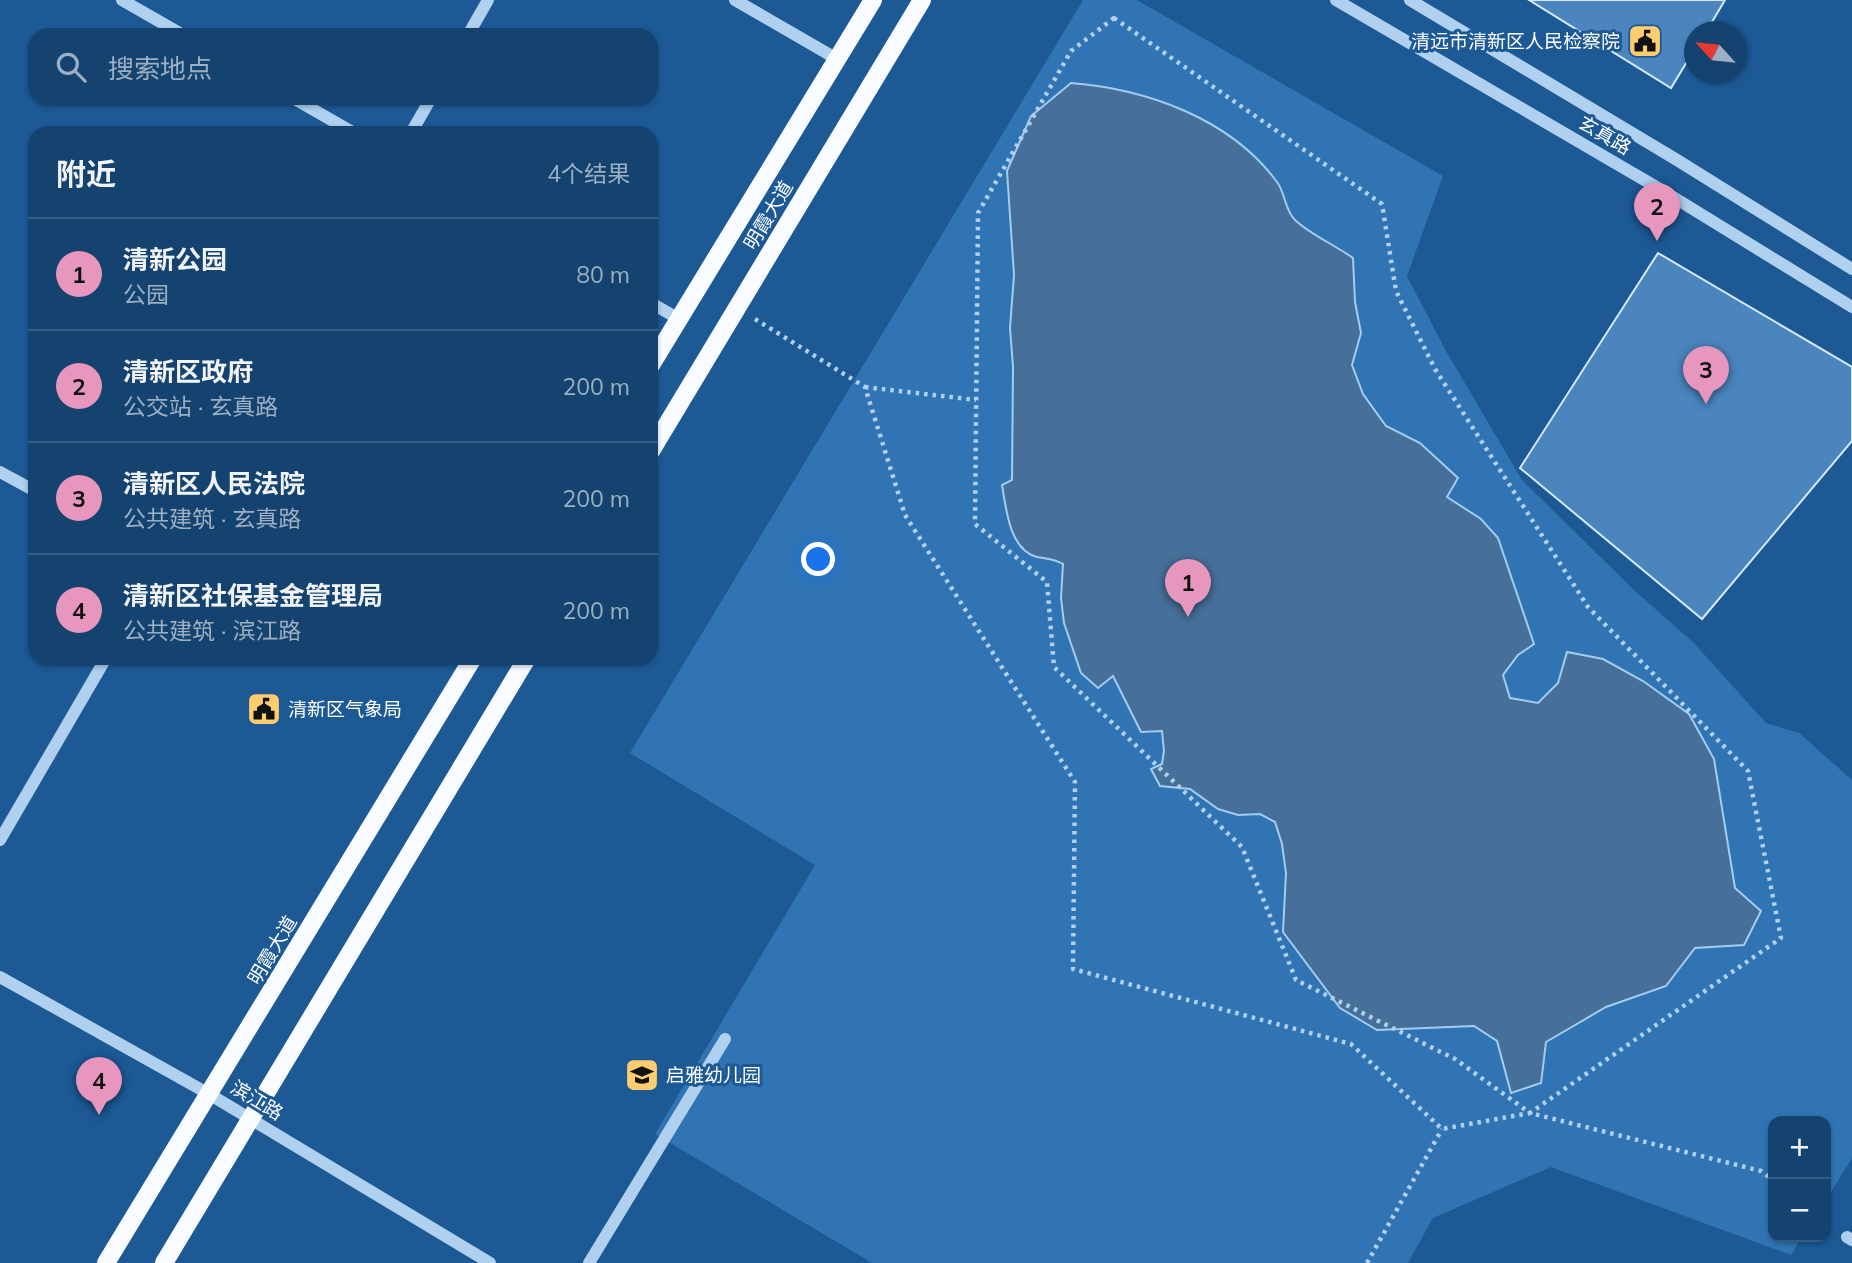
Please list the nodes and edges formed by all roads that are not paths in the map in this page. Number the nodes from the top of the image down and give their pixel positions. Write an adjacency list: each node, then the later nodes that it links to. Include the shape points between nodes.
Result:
1 (122, 0): 8 (street)
2 (488, 0): 9 (street)
3 (735, 0): 10 (street)
4 (873, 0): 10 (main road, 明霞大道)
5 (922, 0): 20 (main road, 明霞大道)
6 (1336, 0): 17 (street, 玄真路)
7 (1410, 0): 15 (street, 玄真路)
8 (171, 28)
9 (472, 28)
10 (837, 59): 18 (main road, 明霞大道)
11 (305, 105): 13 (street)
12 (427, 105): 14 (street)
13 (342, 126)
14 (415, 126)
15 (1852, 269)
16 (658, 307): 18 (street)
17 (1852, 307)
18 (679, 319): 19 (main road, 明霞大道)
19 (658, 354)
20 (658, 439)
21 (0, 472): 22 (street)
22 (28, 487)
23 (102, 665): 26 (street)
24 (469, 665): 29 (main road, 明霞大道)
25 (523, 665): 30 (main road)
26 (0, 840)
27 (0, 977): 29 (street, 滨江路)
28 (726, 1039): 34 (street)
29 (209, 1094): 30 (street, 滨江路); 31 (main road, 明霞大道)
30 (251, 1119): 32 (main road); 33 (street, 滨江路)
31 (106, 1263)
32 (164, 1263)
33 (490, 1263)
34 (589, 1263)

